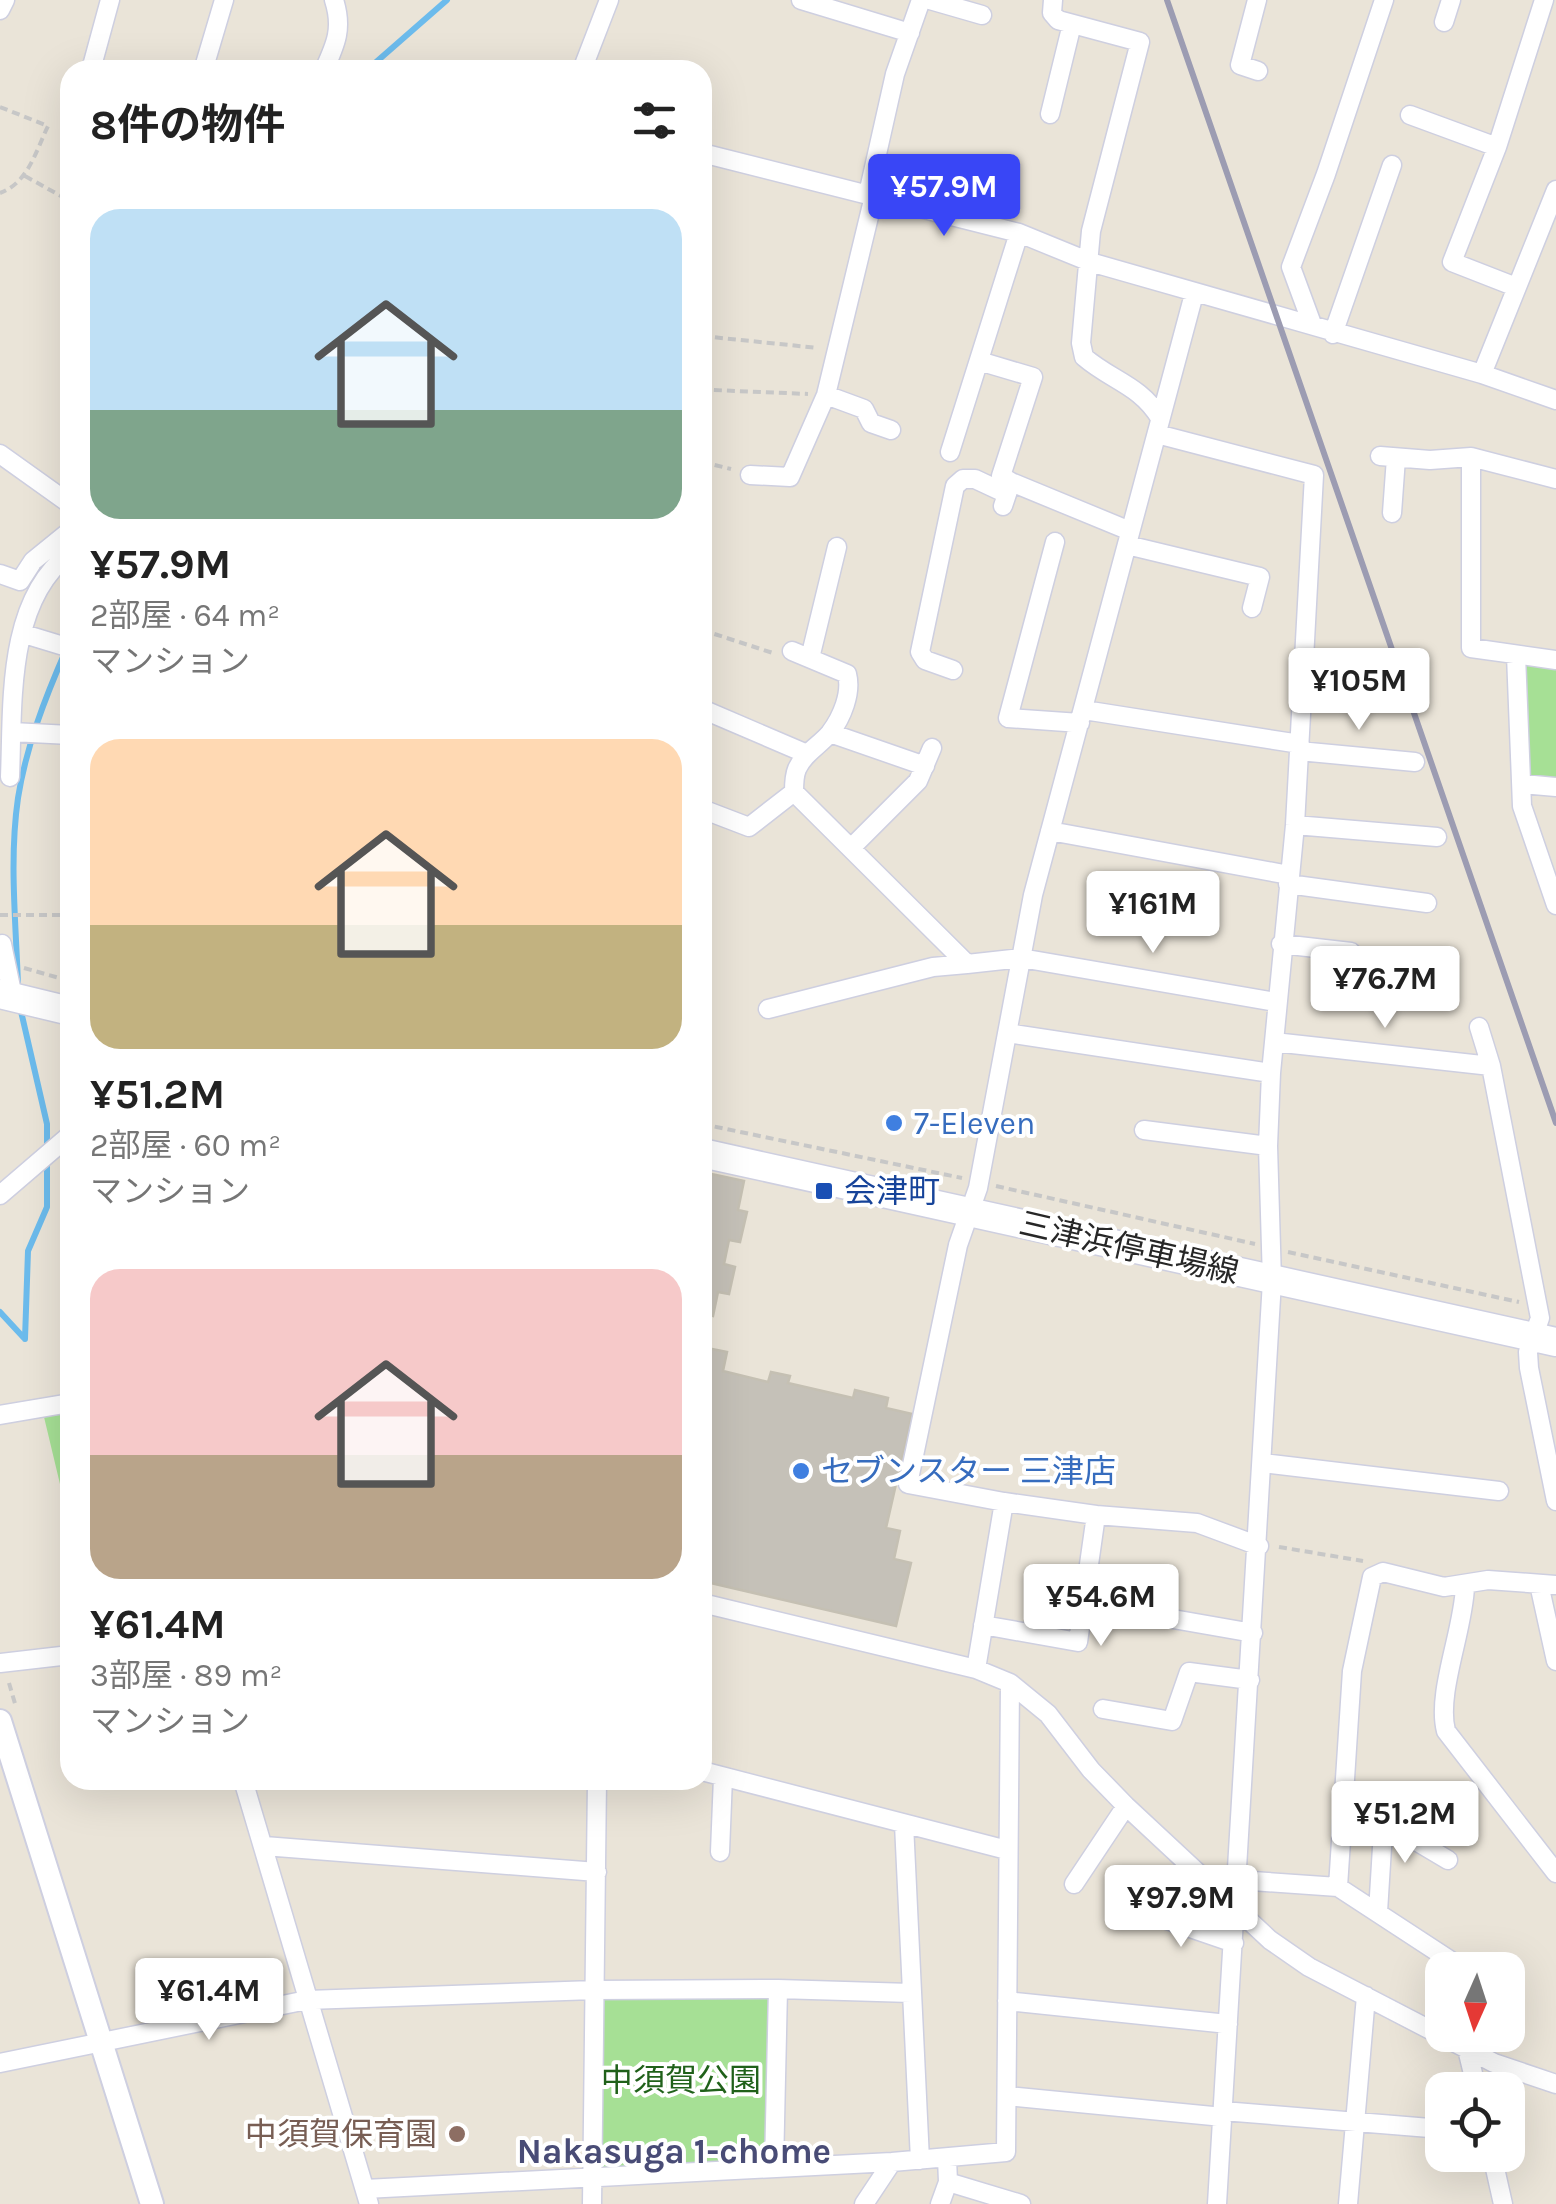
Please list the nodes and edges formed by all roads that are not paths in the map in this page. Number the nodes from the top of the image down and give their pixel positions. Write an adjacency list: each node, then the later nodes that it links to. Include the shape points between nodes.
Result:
1 (6, 0): 14 (street)
2 (110, 0): 19 (street)
3 (224, 0): 20 (street)
4 (334, 0): 21 (street, via 339,38)
5 (609, 0): 22 (street)
6 (801, 0): 18 (street)
7 (921, 0): 18 (street)
8 (930, 0): 15 (street)
9 (1053, 0): 17 (street, via 1052,13)
10 (1257, 0): 23 (street, via 1240,65)
11 (1384, 0): 35 (street, via 1291,267)
12 (1451, 0): 16 (street)
13 (1544, 0): 26 (street)
14 (0, 10)
15 (982, 16)
16 (1444, 22)
17 (1072, 24): 24 (street); 32 (street, via 1140,42 1091,231)
18 (910, 33): 30 (street)
19 (94, 60)
20 (207, 60)
21 (329, 60)
22 (586, 60)
23 (1258, 71)
24 (1050, 114)
25 (1410, 114): 26 (street)
26 (1497, 147): 33 (street, via 1452,262)
27 (712, 155): 30 (street)
28 (1392, 165): 36 (street)
29 (1556, 190): 33 (street)
30 (871, 195): 31 (street); 39 (street)
31 (1019, 233): 32 (street); 37 (street)
32 (1090, 262): 34 (street); 41 (street, via 1084,357 1149,400)
33 (1516, 287): 38 (street)
34 (1194, 294): 35 (street); 41 (street)
35 (1312, 324): 36 (street)
36 (1333, 334): 38 (street)
37 (979, 361): 43 (street); 48 (street, via 1034,377 1001,476)
38 (1482, 374): 40 (street)
39 (824, 395): 42 (street, via 864,408 871,423); 46 (street, via 790,477)
40 (1556, 400)
41 (1159, 426): 51 (street); 63 (street, via 1314,476)
42 (891, 430)
43 (950, 452)
44 (0, 454): 49 (street)
45 (1471, 458): 47 (street); 50 (street, via 1388,457); 60 (street, via 1471,648)
46 (750, 475)
47 (1556, 479)
48 (1007, 494): 51 (street); 62 (street, via 975,479 955,486 920,652)
49 (60, 497)
50 (1392, 513)
51 (1129, 538): 57 (street, via 1260,576); 66 (street)
52 (60, 539): 56 (street, via 32,561 20,582)
53 (1055, 542): 66 (street, via 1008,718)
54 (813, 561): 68 (street, via 834,556 801,654 847,674 850,685)
55 (60, 562): 58 (street, via 31,602)
56 (0, 574)
57 (1252, 608)
58 (24, 634): 59 (street); 67 (street)
59 (60, 645)
60 (1516, 655): 61 (street); 76 (street)
61 (1556, 660)
62 (953, 670)
63 (1305, 673): 64 (street); 71 (street)
64 (1372, 678)
65 (712, 713): 72 (street)
66 (1082, 716): 71 (street); 81 (street)
67 (12, 732): 69 (street); 75 (street)
68 (830, 733): 72 (street); 74 (street)
69 (60, 734)
70 (932, 748): 74 (street)
71 (1300, 748): 73 (street); 80 (street)
72 (807, 754): 78 (street, via 795,772)
73 (1415, 762)
74 (925, 766): 83 (street)
75 (10, 777)
76 (1523, 784): 77 (street); 86 (street, via 1522,806)
77 (1556, 787)
78 (794, 792): 79 (street, via 749,827); 83 (street)
79 (712, 813)
80 (1295, 825): 82 (street); 84 (street)
81 (1050, 831): 84 (street); 90 (street)
82 (1436, 838)
83 (851, 848): 91 (street)
84 (1289, 879): 85 (street); 88 (street)
85 (1428, 904)
86 (1556, 905)
87 (2, 944): 92 (street)
88 (1281, 944): 89 (street); 93 (street)
89 (1351, 952)
90 (1021, 958): 91 (street); 93 (street); 97 (street)
91 (968, 964): 95 (street)
92 (15, 997): 94 (main road)
93 (1276, 1002): 98 (street)
94 (60, 1008)
95 (768, 1009)
96 (1479, 1027): 99 (street)
97 (1007, 1033): 100 (street); 106 (street)
98 (1274, 1042): 99 (street); 100 (street)
99 (1492, 1066): 108 (street)
100 (1271, 1073): 103 (street)
101 (1144, 1130): 103 (street)
102 (60, 1142): 105 (street)
103 (1268, 1146): 107 (street)
104 (712, 1154): 106 (main road, 三津浜停車場線)
105 (4, 1184)
106 (969, 1210): 107 (main road, 三津浜停車場線); 114 (street, via 908,1484)
107 (1272, 1281): 108 (main road, 三津浜停車場線); 111 (street)
108 (1545, 1340): 113 (street, via 1528,1352 1529,1368)
109 (60, 1405): 110 (street)
110 (0, 1415)
111 (1263, 1462): 112 (street); 116 (street)
112 (1499, 1491)
113 (1556, 1500)
114 (1004, 1502): 115 (street); 121 (street)
115 (1096, 1515): 116 (street, via 1197,1523); 121 (street, via 1078,1642)
116 (1259, 1546): 122 (street)
117 (1548, 1584): 118 (street, via 1488,1580); 124 (street)
118 (1465, 1586): 142 (street, via 1444,1700 1446,1730); 145 (street, via 1372,1577 1352,1672)
119 (712, 1605): 126 (street)
120 (1173, 1619): 122 (street)
121 (984, 1625): 126 (street)
122 (1253, 1633): 127 (street)
123 (60, 1656): 125 (street)
124 (1556, 1661)
125 (0, 1663)
126 (976, 1669): 128 (street)
127 (1250, 1680): 129 (street, via 1189,1672 1172,1721); 143 (street)
128 (1010, 1683): 135 (street, via 1048,1714); 138 (street)
129 (1103, 1710)
130 (0, 1721): 159 (street)
131 (712, 1774): 132 (street)
132 (724, 1777): 136 (street); 139 (street)
133 (246, 1790): 137 (street)
134 (597, 1790): 141 (street)
135 (1126, 1806): 144 (street); 146 (street)
136 (904, 1824): 138 (street); 153 (street)
137 (264, 1846): 141 (street); 155 (street)
138 (1007, 1850): 156 (street)
139 (720, 1852)
140 (1448, 1860): 148 (street, via 1384,1818)
141 (597, 1872): 152 (street)
142 (1556, 1872)
143 (1238, 1880): 145 (street); 146 (street)
144 (1074, 1884)
145 (1338, 1886): 148 (street)
146 (1236, 1906): 149 (street); 154 (street, via 1270,1940)
147 (1144, 1912): 149 (street)
148 (1378, 1912): 150 (street)
149 (1234, 1943): 157 (street)
150 (1437, 1952)
151 (778, 1989): 152 (street); 153 (street); 170 (street)
152 (594, 1990): 155 (street); 172 (street)
153 (911, 1993): 168 (street)
154 (1366, 1996): 158 (street); 165 (street)
155 (307, 2000): 159 (street); 174 (street)
156 (1007, 2001): 157 (street); 163 (street)
157 (1228, 2024): 164 (street)
158 (1425, 2027)
159 (102, 2040): 161 (street); 175 (street)
160 (1473, 2052): 162 (street)
161 (0, 2063)
162 (1551, 2079)
163 (1006, 2096): 164 (street); 167 (street, via 1006,2152)
164 (1223, 2114): 165 (street); 180 (street)
165 (1356, 2122): 166 (street); 181 (street)
166 (1425, 2128)
167 (947, 2158): 168 (street); 173 (street)
168 (920, 2160): 169 (street)
169 (892, 2162): 170 (street); 177 (street)
170 (774, 2167): 172 (street)
171 (1496, 2172): 182 (street)
172 (593, 2176): 174 (street); 176 (street)
173 (948, 2182): 178 (street); 179 (street)
174 (367, 2196)
175 (152, 2204)
176 (592, 2204)
177 (864, 2204)
178 (940, 2204)
179 (1021, 2204)
180 (1217, 2204)
181 (1348, 2204)
182 (1504, 2204)

